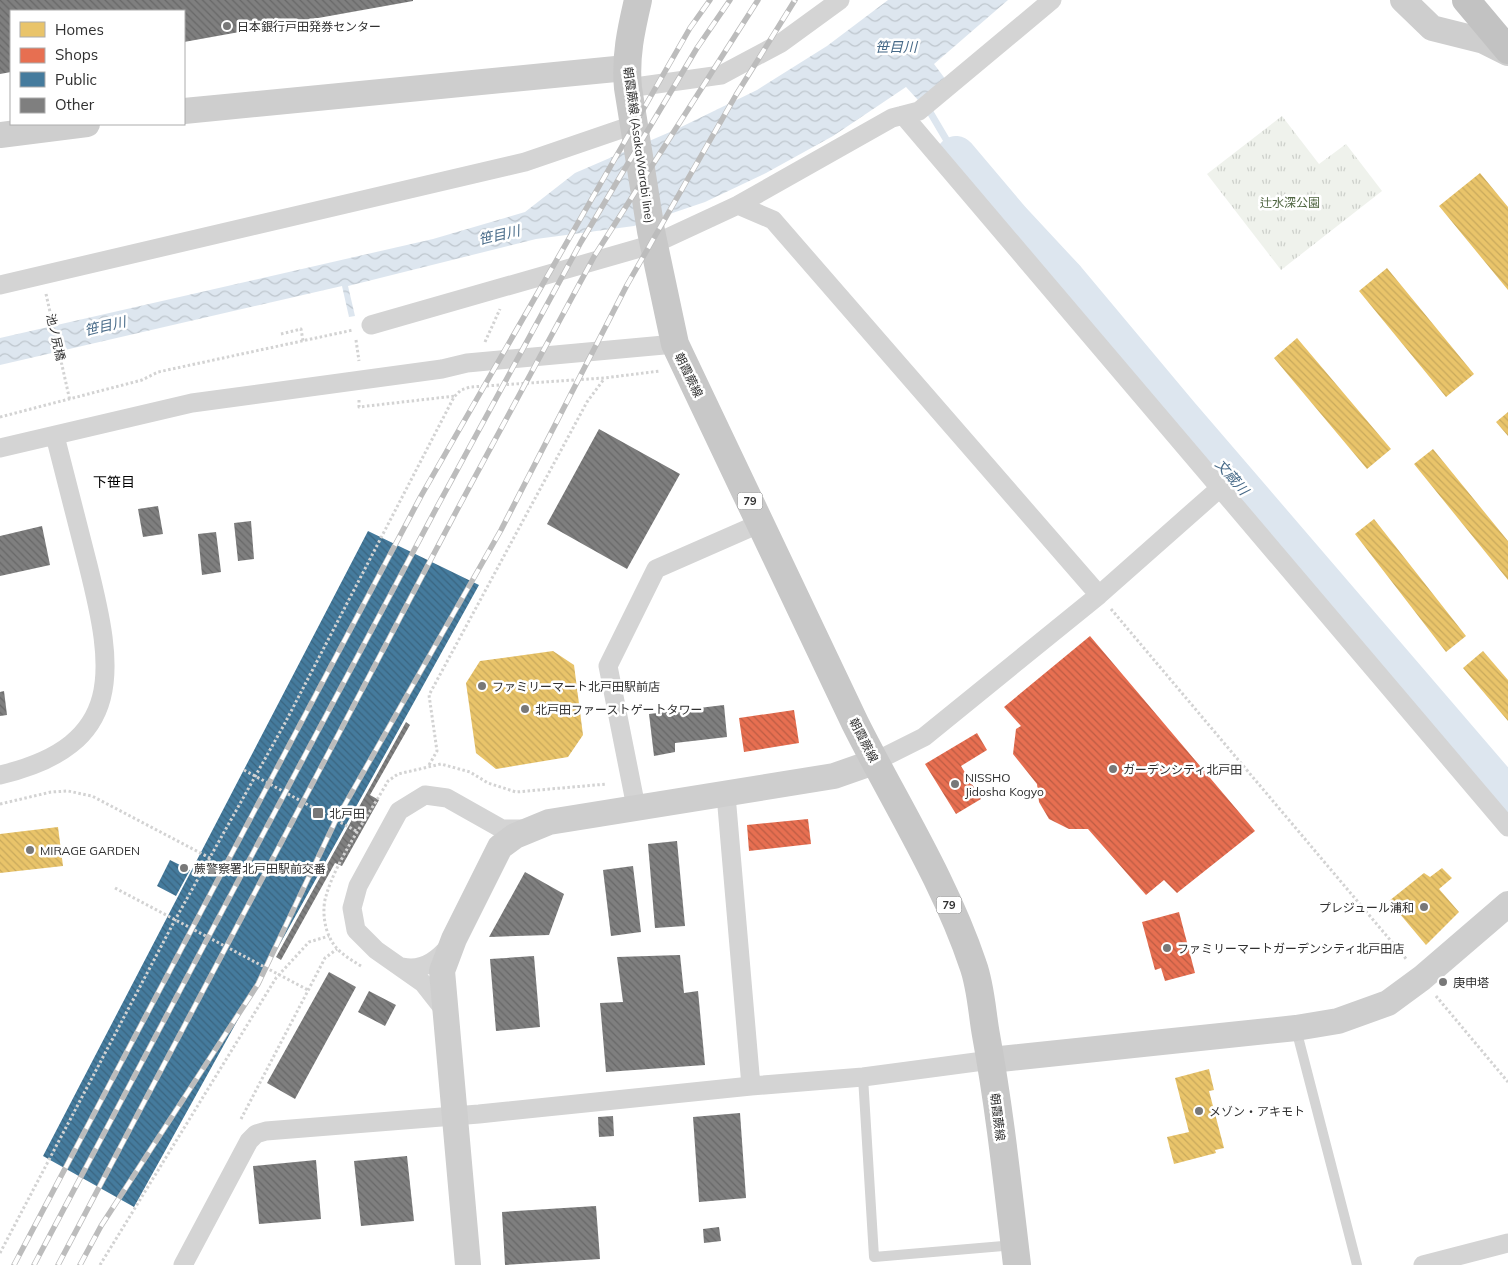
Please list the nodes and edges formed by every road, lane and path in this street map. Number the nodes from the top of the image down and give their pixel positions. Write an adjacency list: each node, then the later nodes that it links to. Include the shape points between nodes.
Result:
1 (638, 0): 9 (main road, 朝霞蕨線 (AsakaWarabi line) / 79, via 630,35)
2 (840, 0): 9 (street, via 781,42 721,75)
3 (1052, 0): 11 (street, via 919,111)
4 (1403, 0): 8 (street, via 1432,28 1484,40)
5 (1466, 0): 8 (highway)
6 (1481, 0): 7 (highway)
7 (1508, 32)
8 (1508, 52)
9 (627, 78): 10 (street); 13 (main road, 朝霞蕨線 (AsakaWarabi line) / 79)
10 (185, 111)
11 (903, 115): 15 (street, via 892,118); 32 (street)
12 (79, 125): 14 (street)
13 (637, 132): 16 (main road, 朝霞蕨線 (AsakaWarabi line) / 79); 17 (street, via 525,162)
14 (0, 135)
15 (738, 205): 16 (street); 34 (street, via 773,220)
16 (653, 238): 18 (street); 24 (main road, 朝霞蕨線 / 79)
17 (0, 285)
18 (511, 285): 20 (street); 23 (path)
19 (44, 288): 28 (path, 池ノ尻橋)
20 (371, 324)
21 (281, 334): 22 (path, via 301,329)
22 (303, 340): 26 (path, via 355,329); 28 (path, via 158,372 142,380)
23 (484, 343)
24 (671, 357): 25 (path); 26 (street, via 467,363); 33 (main road, 朝霞蕨線 / 79)
25 (604, 378): 27 (path, via 470,387 461,390); 39 (path, via 428,695 437,751 429,765 451,766 516,792)
26 (360, 380): 27 (path, via 359,407); 30 (street, via 192,403)
27 (454, 398): 38 (path)
28 (70, 401): 29 (path)
29 (0, 417)
30 (55, 436): 31 (street); 37 (street, via 99,611 106,673 100,702 88,726 76,740 60,754 41,763)
31 (0, 448)
32 (1220, 488): 34 (street); 44 (street)
33 (761, 523): 35 (main road, 朝霞蕨線 / 79); 42 (street, via 656,569 608,666)
34 (1099, 595): 35 (street, via 924,737); 55 (path)
35 (874, 762): 40 (street, via 834,776); 59 (main road, 朝霞蕨線 / 79, via 891,788 964,940 974,967)
36 (244, 770): 38 (path)
37 (0, 775)
38 (255, 776): 45 (path); 46 (path)
39 (607, 784)
40 (726, 795): 42 (street); 62 (street)
41 (0, 804): 46 (path, via 51,792 68,791 92,796)
42 (636, 807): 43 (street, via 549,822)
43 (532, 828): 51 (street, via 500,847); 53 (street, via 502,829 469,809 436,795 420,797 399,811 358,886 352,908 356,930 364,940)
44 (1508, 828)
45 (358, 832)
46 (210, 858): 49 (path)
47 (115, 888): 49 (path)
48 (1508, 904): 55 (street)
49 (175, 920): 54 (path); 66 (path)
50 (329, 936): 54 (path, via 309,942)
51 (454, 939): 53 (street, via 431,962 415,969); 57 (street, via 442,970)
52 (337, 949): 56 (path, via 325,958)
53 (402, 967): 57 (street, via 423,983)
54 (279, 974): 56 (path); 68 (path)
55 (1422, 978): 58 (street, via 1388,1003 1338,1021); 61 (path)
56 (308, 990): 64 (path)
57 (445, 1011): 63 (street)
58 (1296, 1028): 59 (street); 71 (lane)
59 (991, 1060): 60 (street); 67 (main road, 朝霞蕨線 / 79)
60 (863, 1077): 62 (street); 67 (lane, via 874,1257)
61 (1508, 1082)
62 (751, 1086): 63 (street)
63 (454, 1116): 69 (street, via 256,1134 249,1141); 70 (street)
64 (238, 1123)
65 (1508, 1243): 72 (street)
66 (0, 1253)
67 (1016, 1255)
68 (100, 1265)
69 (183, 1265)
70 (468, 1265)
71 (1357, 1265)
72 (1423, 1265)

